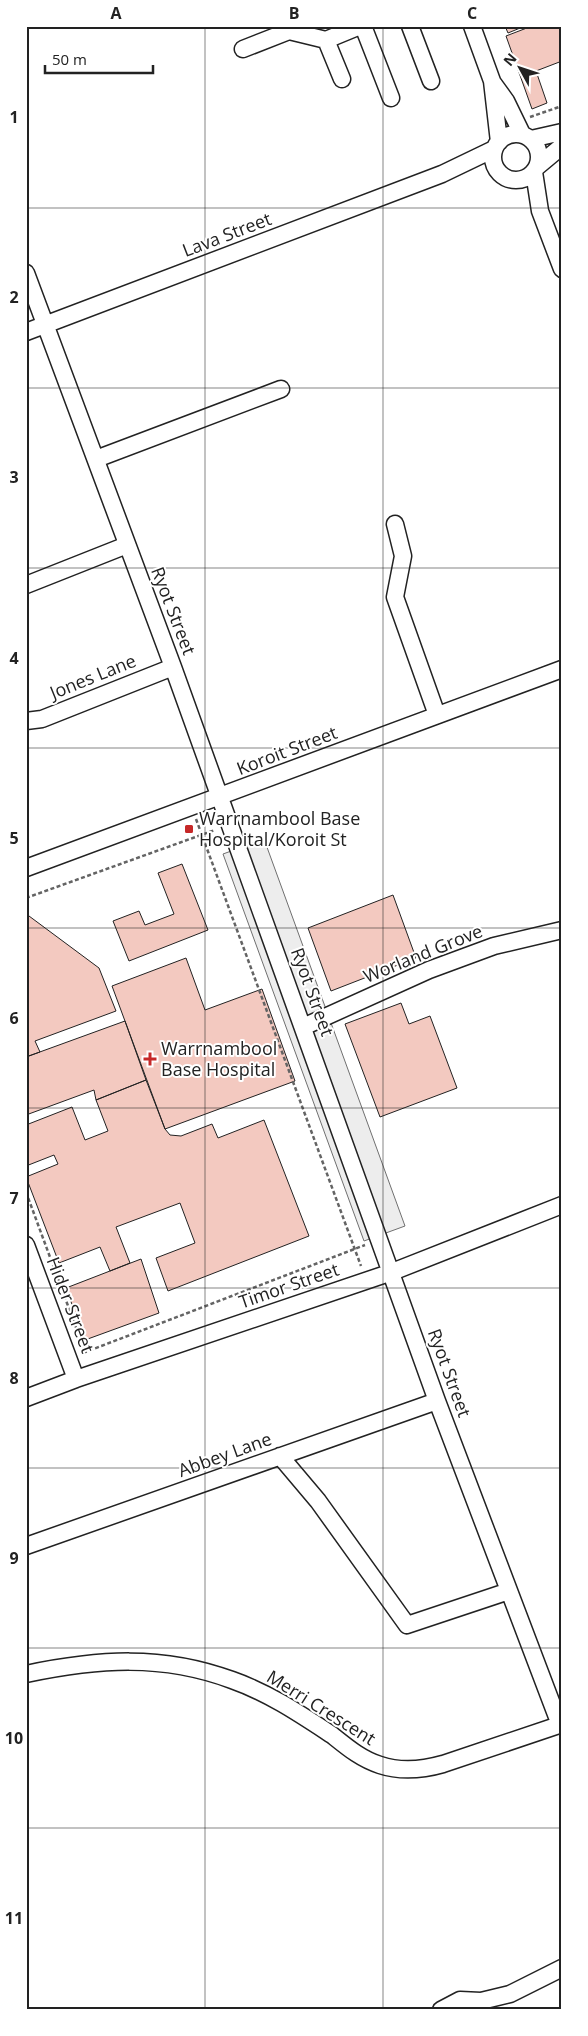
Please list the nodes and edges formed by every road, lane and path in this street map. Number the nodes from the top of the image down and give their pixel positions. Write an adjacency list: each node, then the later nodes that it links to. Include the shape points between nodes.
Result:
1 (361, 26): 4 (street); 9 (street)
2 (410, 26): 7 (street)
3 (472, 26): 8 (street)
4 (326, 40): 5 (street, via 289,31); 6 (street)
5 (243, 50)
6 (342, 79)
7 (431, 81)
8 (492, 81): 11 (street); 14 (street)
9 (391, 98)
10 (562, 106): 11 (path)
11 (524, 132): 12 (street); 14 (street, via 509,135); 15 (street, via 539,151)
12 (562, 132)
13 (562, 146): 15 (street)
14 (496, 152): 16 (street, via 499,172); 20 (street, Lava Street)
15 (536, 169): 16 (street, via 524,179); 17 (street)
16 (511, 180): 17 (street)
17 (540, 211): 18 (street)
18 (562, 269)
19 (26, 273): 20 (street, Ryot Street)
20 (47, 326): 21 (street, Lava Street); 23 (street, Ryot Street)
21 (26, 332)
22 (281, 389): 23 (street)
23 (96, 460): 25 (street, Ryot Street)
24 (396, 524): 29 (street, via 403,556 395,597)
25 (127, 545): 26 (street); 27 (street, Ryot Street)
26 (26, 585)
27 (173, 667): 30 (street, Jones Lane, via 42,719); 31 (street, Ryot Street)
28 (562, 669): 29 (street, Koroit Street)
29 (437, 715): 31 (street, Koroit Street)
30 (26, 721)
31 (219, 799): 32 (street, Koroit Street); 33 (street, Ryot Street)
32 (192, 808): 34 (path); 35 (street, Koroit Street)
33 (228, 825): 34 (path); 38 (street, Ryot Street)
34 (202, 835): 36 (path); 43 (path)
35 (26, 868)
36 (26, 898)
37 (562, 930): 38 (street, Worland Grove, via 494,946 429,970)
38 (304, 1026): 41 (street, Ryot Street)
39 (26, 1192): 47 (path)
40 (562, 1205): 45 (street, Timor Street)
41 (380, 1240): 43 (path); 45 (street, Ryot Street)
42 (26, 1245): 44 (street, Hider Street)
43 (355, 1249): 46 (path); 47 (path)
44 (29, 1263): 48 (street, Hider Street)
45 (392, 1272): 46 (street, Timor Street); 51 (street, Ryot Street)
46 (367, 1280): 49 (street, Timor Street)
47 (85, 1352): 48 (path)
48 (69, 1358): 49 (street, Hider Street)
49 (76, 1379): 50 (street, Timor Street)
50 (26, 1398)
51 (437, 1401): 52 (street, Abbey Lane); 54 (street, Ryot Street)
52 (280, 1456): 53 (street, Abbey Lane); 54 (street, via 318,1501 407,1625)
53 (26, 1546)
54 (509, 1591): 56 (street, Ryot Street)
55 (26, 1674): 56 (street, Merri Crescent, via 103,1661 134,1661 206,1672 283,1703 366,1760 396,1769 434,1767)
56 (561, 1725)
57 (562, 1968): 58 (street, via 510,1994 482,2001 460,2000)
58 (441, 2010)

